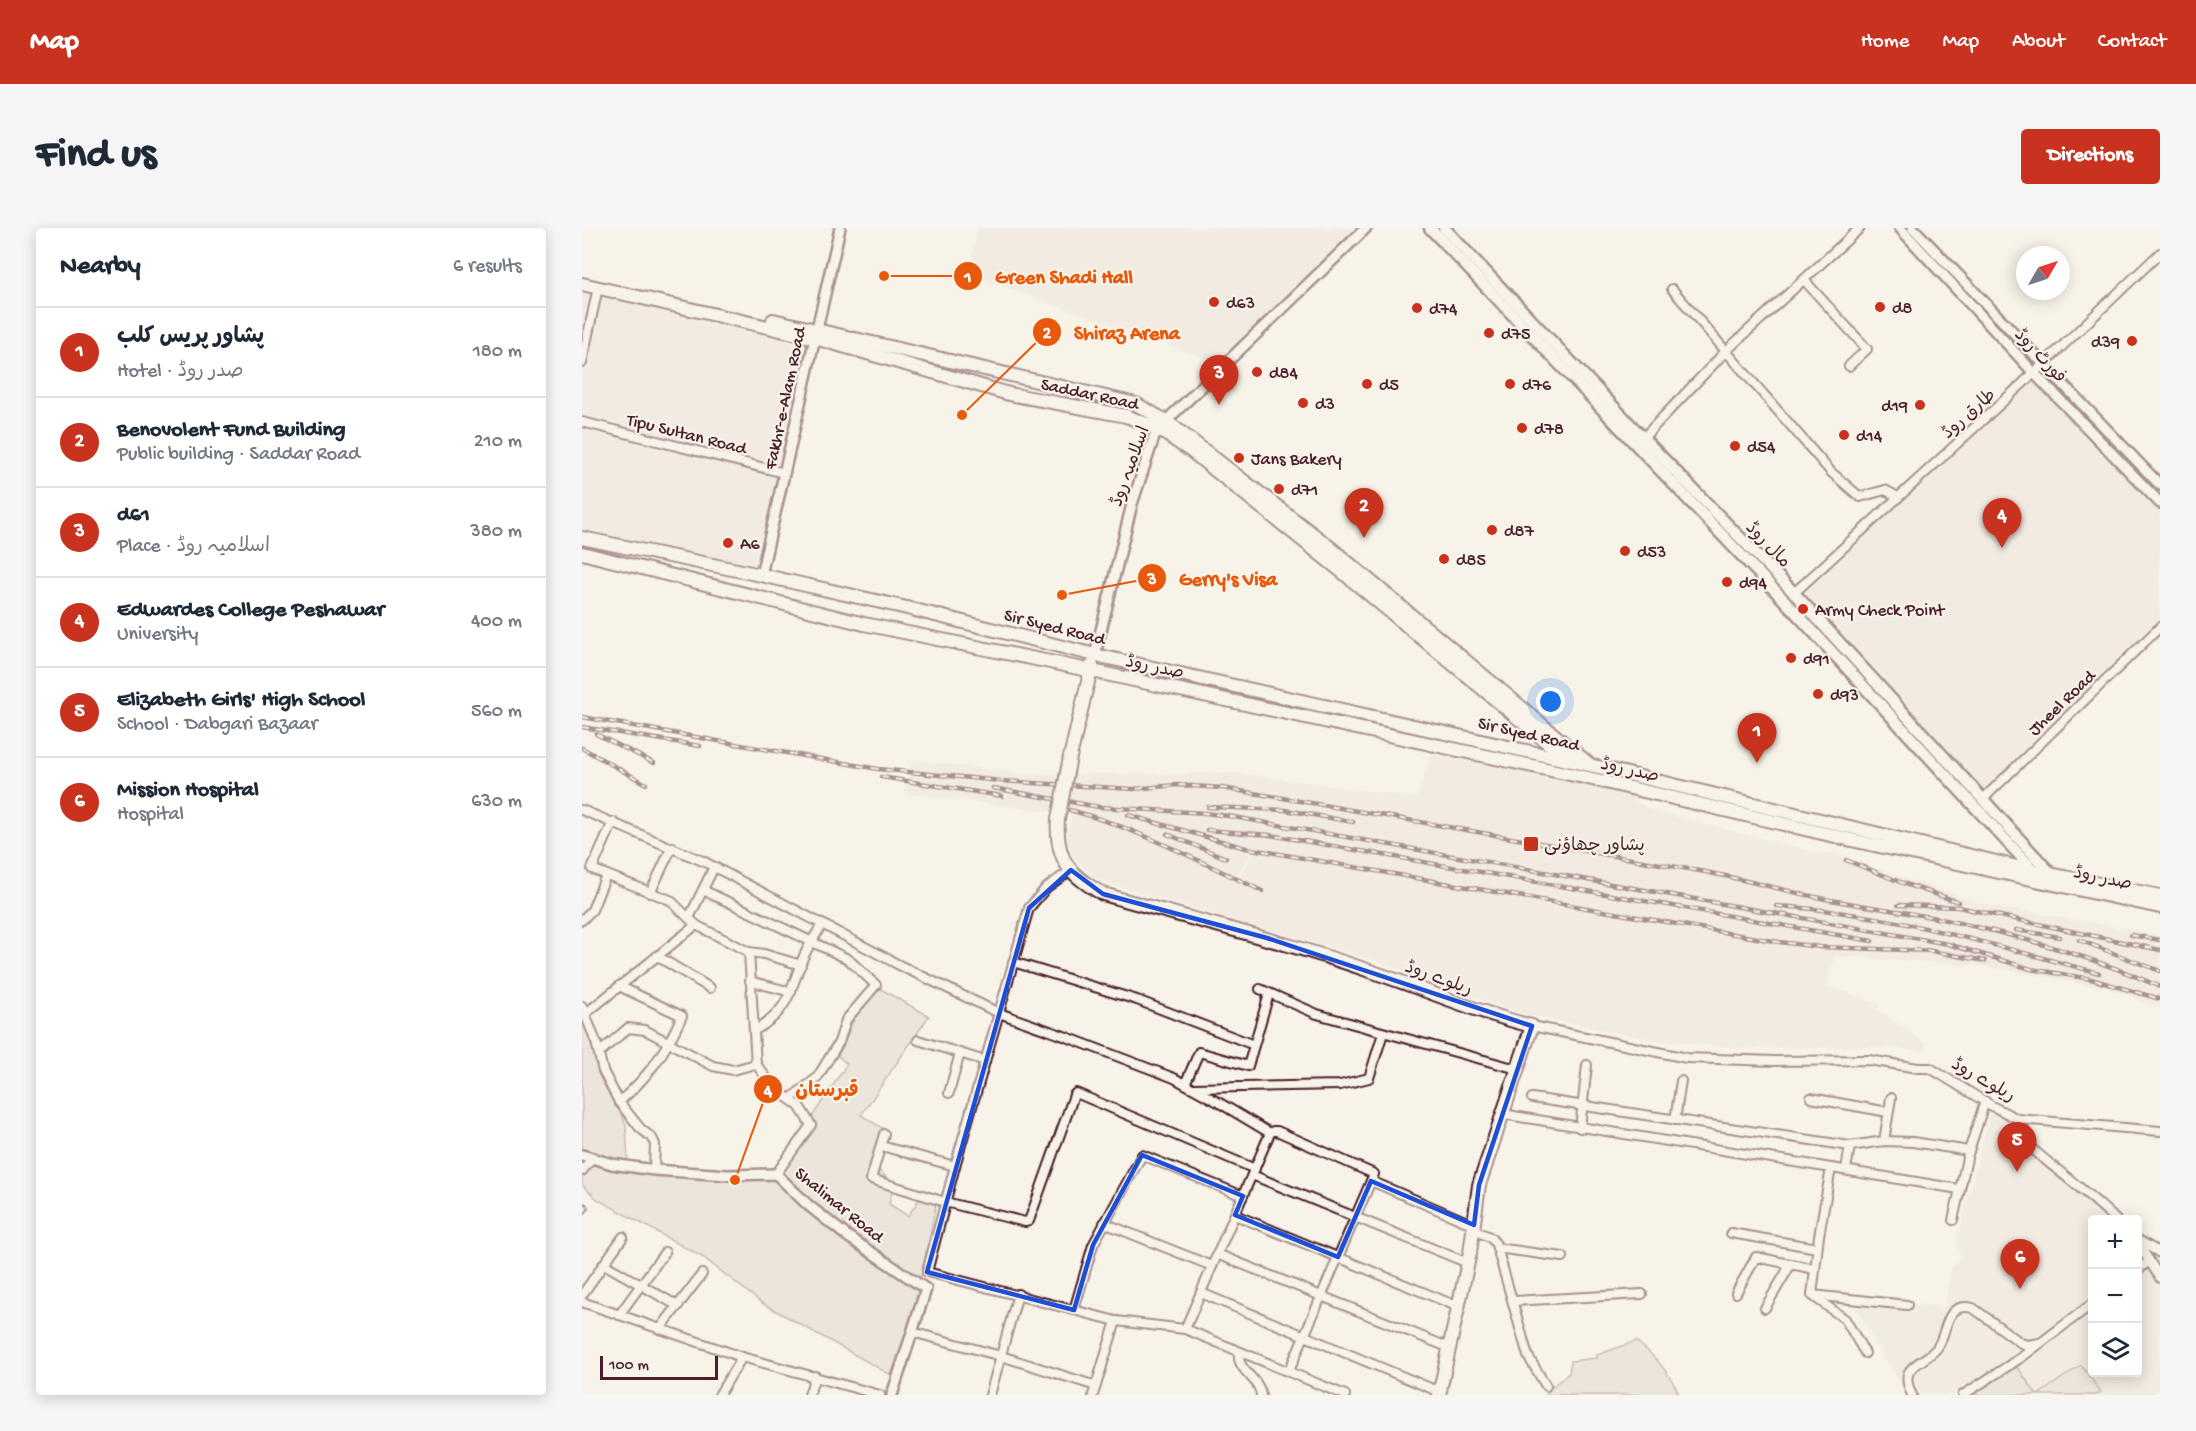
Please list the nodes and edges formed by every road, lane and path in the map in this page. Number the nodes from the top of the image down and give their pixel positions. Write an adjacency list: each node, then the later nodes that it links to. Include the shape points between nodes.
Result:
1 (840, 228): 15 (street, Fakhr-e-Alam Road)
2 (1366, 228): 22 (street, اسلامیہ روڈ)
3 (1430, 228): 14 (main road, مال روڈ)
4 (1444, 228): 14 (main road, مال روڈ)
5 (1860, 228): 10 (street)
6 (1900, 228): 7 (street, فورٹ روڈ)
7 (1916, 232): 18 (street, فورٹ روڈ); 20 (street, فورٹ روڈ)
8 (2160, 253): 18 (street, طارق روڈ)
9 (582, 276): 15 (main road, Saddar Road)
10 (1804, 280): 16 (street); 19 (street, via 1867,349)
11 (582, 284): 12 (main road, Saddar Road)
12 (598, 287): 15 (main road, Saddar Road); 17 (street)
13 (1672, 289): 16 (street)
14 (1517, 313): 23 (main road, مال روڈ); 32 (main road, مال روڈ)
15 (815, 333): 22 (main road, Saddar Road, via 1009,394); 22 (main road, Saddar Road, via 1137,404); 24 (street, Fakhr-e-Alam Road)
16 (1726, 351): 23 (street); 26 (street, via 1824,464 1860,496 1885,490)
17 (582, 363)
18 (2043, 364): 20 (street, طارق روڈ); 25 (street, فورٹ روڈ)
19 (1849, 366)
20 (2034, 373): 26 (street, طارق روڈ); 27 (street, فورٹ روڈ)
21 (582, 422): 24 (street, Tipu Sultan Road)
22 (1161, 425): 34 (street, اسلامیہ روڈ, via 1132,504); 36 (main road, Saddar Road, via 1327,545)
23 (1643, 438): 31 (main road, مال روڈ)
24 (784, 473): 30 (street, Fakhr-e-Alam Road)
25 (2160, 485)
26 (1898, 497): 31 (street, طارق روڈ)
27 (2160, 503)
28 (582, 538): 30 (main road, Sir Syed Road)
29 (582, 553): 35 (main road, صدر روڈ, via 864,624)
30 (761, 575): 34 (main road, Sir Syed Road)
31 (1794, 593): 32 (main road); 40 (main road, مال روڈ)
32 (1785, 601): 46 (main road, مال روڈ)
33 (2160, 627): 40 (street, Jheel Road)
34 (1095, 655): 35 (main road, ریلوے روڈ); 37 (main road, Sir Syed Road)
35 (1090, 670): 39 (main road, صدر روڈ); 45 (main road, ریلوے روڈ, bridge, via 1058,819 1062,856)
36 (1521, 714): 37 (main road, Saddar Road); 38 (main road, Saddar Road)
37 (1569, 761): 38 (main road, Sir Syed Road); 39 (main road, Saddar Road)
38 (1589, 765): 46 (main road, صدر روڈ)
39 (1588, 778): 48 (main road, صدر روڈ)
40 (1983, 799): 48 (main road, مال روڈ)
41 (582, 810): 42 (street)
42 (613, 822): 43 (street); 47 (street, via 592,869)
43 (672, 847): 44 (street); 50 (street)
44 (714, 867): 49 (street); 55 (street)
45 (1071, 870): 60 (street, via 1046,888 1029,908); 70 (main road, ریلوے روڈ, via 1083,883 1103,894 1267,938)
46 (2034, 871): 48 (main road, صدر روڈ)
47 (606, 875): 50 (street); 54 (street, via 592,910)
48 (2050, 879): 51 (main road, صدر روڈ); 52 (main road, صدر روڈ, via 2066,887)
49 (702, 890): 53 (street); 57 (street)
50 (650, 893): 53 (street, via 670,900)
51 (2160, 896)
52 (2160, 907)
53 (689, 918): 56 (street)
54 (582, 920)
55 (822, 924): 57 (street); 69 (street)
56 (696, 925): 58 (street); 59 (street)
57 (812, 941): 61 (street); 89 (street, via 849,959 876,985 846,1020 839,1042 817,1078)
58 (749, 952): 61 (street); 62 (street)
59 (657, 956): 63 (street); 64 (street)
60 (1013, 962): 69 (street); 75 (street, via 1137,1000)
61 (801, 965): 66 (street)
62 (750, 981): 66 (street); 71 (street)
63 (619, 986): 68 (street); 74 (street, via 682,1016)
64 (710, 988)
65 (1260, 989): 67 (street)
66 (791, 992): 71 (street, via 770,1022)
67 (1269, 994): 72 (street, via 1317,1014); 75 (street)
68 (584, 1010): 76 (street)
69 (999, 1013): 78 (street); 83 (street)
70 (1532, 1026): 81 (main road); 90 (street, ریلوے روڈ, via 1687,1058 1869,1060 1930,1068)
71 (755, 1030): 79 (street)
72 (1383, 1033): 81 (street); 84 (street, via 1369,1078 1340,1085)
73 (918, 1040): 77 (street)
74 (670, 1042): 76 (street, via 645,1030 628,1028); 79 (street, via 713,1066 733,1070); 91 (street, via 642,1082)
75 (1254, 1045): 83 (street, via 1248,1066 1199,1052)
76 (599, 1053): 91 (street, via 603,1071)
77 (960, 1053): 78 (street); 85 (street)
78 (985, 1061): 107 (street)
79 (756, 1064): 89 (street, via 774,1088)
80 (1587, 1065): 92 (street)
81 (1517, 1069): 94 (main road)
82 (1680, 1081): 96 (street)
83 (1185, 1084): 84 (street)
84 (1192, 1088): 99 (street)
85 (949, 1093)
86 (1532, 1098): 92 (street)
87 (1811, 1098): 93 (street)
88 (1891, 1098): 93 (street)
89 (790, 1099): 113 (street, via 811,1125)
90 (1985, 1101): 95 (street, ریلوے روڈ); 104 (street)
91 (619, 1102): 109 (street, via 655,1144)
92 (1583, 1106): 96 (street); 97 (street)
93 (1888, 1112): 101 (street)
94 (1502, 1114): 97 (street); 123 (main road, via 1479,1185)
95 (2018, 1119): 98 (street); 119 (street, via 2019,1137)
96 (1675, 1120): 103 (street)
97 (1580, 1128): 108 (street)
98 (2160, 1131)
99 (1270, 1133): 112 (street); 114 (street, via 1277,1131 1372,1172)
100 (884, 1134): 102 (street)
101 (1884, 1141): 103 (street); 104 (street)
102 (880, 1146): 107 (street); 117 (street, via 871,1179)
103 (1850, 1146): 110 (street)
104 (1969, 1151): 115 (street)
105 (582, 1155): 106 (street, Shalimar Road)
106 (593, 1157): 109 (street, Shalimar Road); 111 (street)
107 (955, 1166): 117 (street)
108 (1831, 1168): 110 (street); 128 (street)
109 (654, 1170): 113 (street, Shalimar Road)
110 (1846, 1170): 115 (street)
111 (582, 1171)
112 (1253, 1172): 116 (street); 117 (street, via 1076,1093 1029,1221); 120 (street)
113 (776, 1174): 164 (street, Shalimar Road, via 847,1236 926,1290)
114 (1371, 1181): 120 (street); 123 (street)
115 (1959, 1189): 121 (street)
116 (1243, 1196): 118 (street); 122 (street, via 1142,1155)
117 (945, 1202): 147 (street, via 927,1272)
118 (1235, 1215): 132 (street); 133 (street)
119 (2111, 1215)
120 (1356, 1217): 133 (street); 136 (street)
121 (1953, 1220)
122 (1104, 1223): 139 (street); 159 (street, via 1093,1245)
123 (1473, 1228): 127 (street, via 1490,1237); 136 (main road)
124 (1731, 1233): 128 (street)
125 (623, 1237): 137 (street)
126 (2142, 1243): 131 (street)
127 (1497, 1248): 134 (street); 152 (street)
128 (1818, 1248): 140 (street)
129 (2142, 1249): 135 (street)
130 (665, 1252): 144 (street)
131 (2160, 1253)
132 (1217, 1254): 139 (street); 151 (street)
133 (1338, 1257): 151 (street); 156 (street)
134 (1563, 1257)
135 (2149, 1262): 141 (street); 143 (street)
136 (1468, 1263): 156 (main road)
137 (604, 1264): 144 (street); 149 (street)
138 (1791, 1264): 140 (street); 146 (street, via 1756,1257); 158 (street)
139 (1212, 1266): 145 (street)
140 (1815, 1269): 150 (street)
141 (2139, 1269)
142 (702, 1274): 155 (street)
143 (2160, 1278)
144 (641, 1285): 155 (street); 160 (street)
145 (1201, 1293): 163 (street); 165 (street)
146 (1736, 1293)
147 (1018, 1294): 159 (street); 170 (street)
148 (1642, 1294): 152 (street)
149 (582, 1295)
150 (1812, 1295): 154 (street); 169 (street, via 1845,1319)
151 (1322, 1296): 165 (street); 167 (street)
152 (1513, 1301): 175 (street, via 1528,1356)
153 (582, 1302): 160 (street)
154 (1907, 1305)
155 (678, 1306): 162 (street)
156 (1459, 1307): 167 (main road)
157 (2088, 1307): 166 (street)
158 (1765, 1308)
159 (1074, 1310): 161 (street)
160 (620, 1315): 162 (street)
161 (1116, 1322): 163 (street); 174 (street)
162 (660, 1329): 171 (street)
163 (1185, 1329): 168 (street)
164 (912, 1332): 170 (street); 180 (street)
165 (1304, 1336): 172 (street); 176 (street)
166 (2040, 1343): 185 (street, via 2021,1343 1973,1308 1957,1309 1947,1320 1937,1348 1908,1374); 186 (street)
167 (1450, 1347): 176 (main road)
168 (1239, 1352): 172 (street); 183 (street, via 1238,1361)
169 (1865, 1353)
170 (1001, 1356): 174 (street); 181 (street)
171 (742, 1357): 173 (street); 177 (street)
172 (1289, 1371): 184 (street)
173 (815, 1376): 178 (street); 179 (street)
174 (1096, 1386): 182 (street)
175 (1546, 1386)
176 (1439, 1393)
177 (719, 1395)
178 (809, 1395)
179 (880, 1395)
180 (892, 1395)
181 (990, 1395)
182 (1093, 1395)
183 (1261, 1395)
184 (1345, 1395)
185 (1912, 1395)
186 (1963, 1395)

